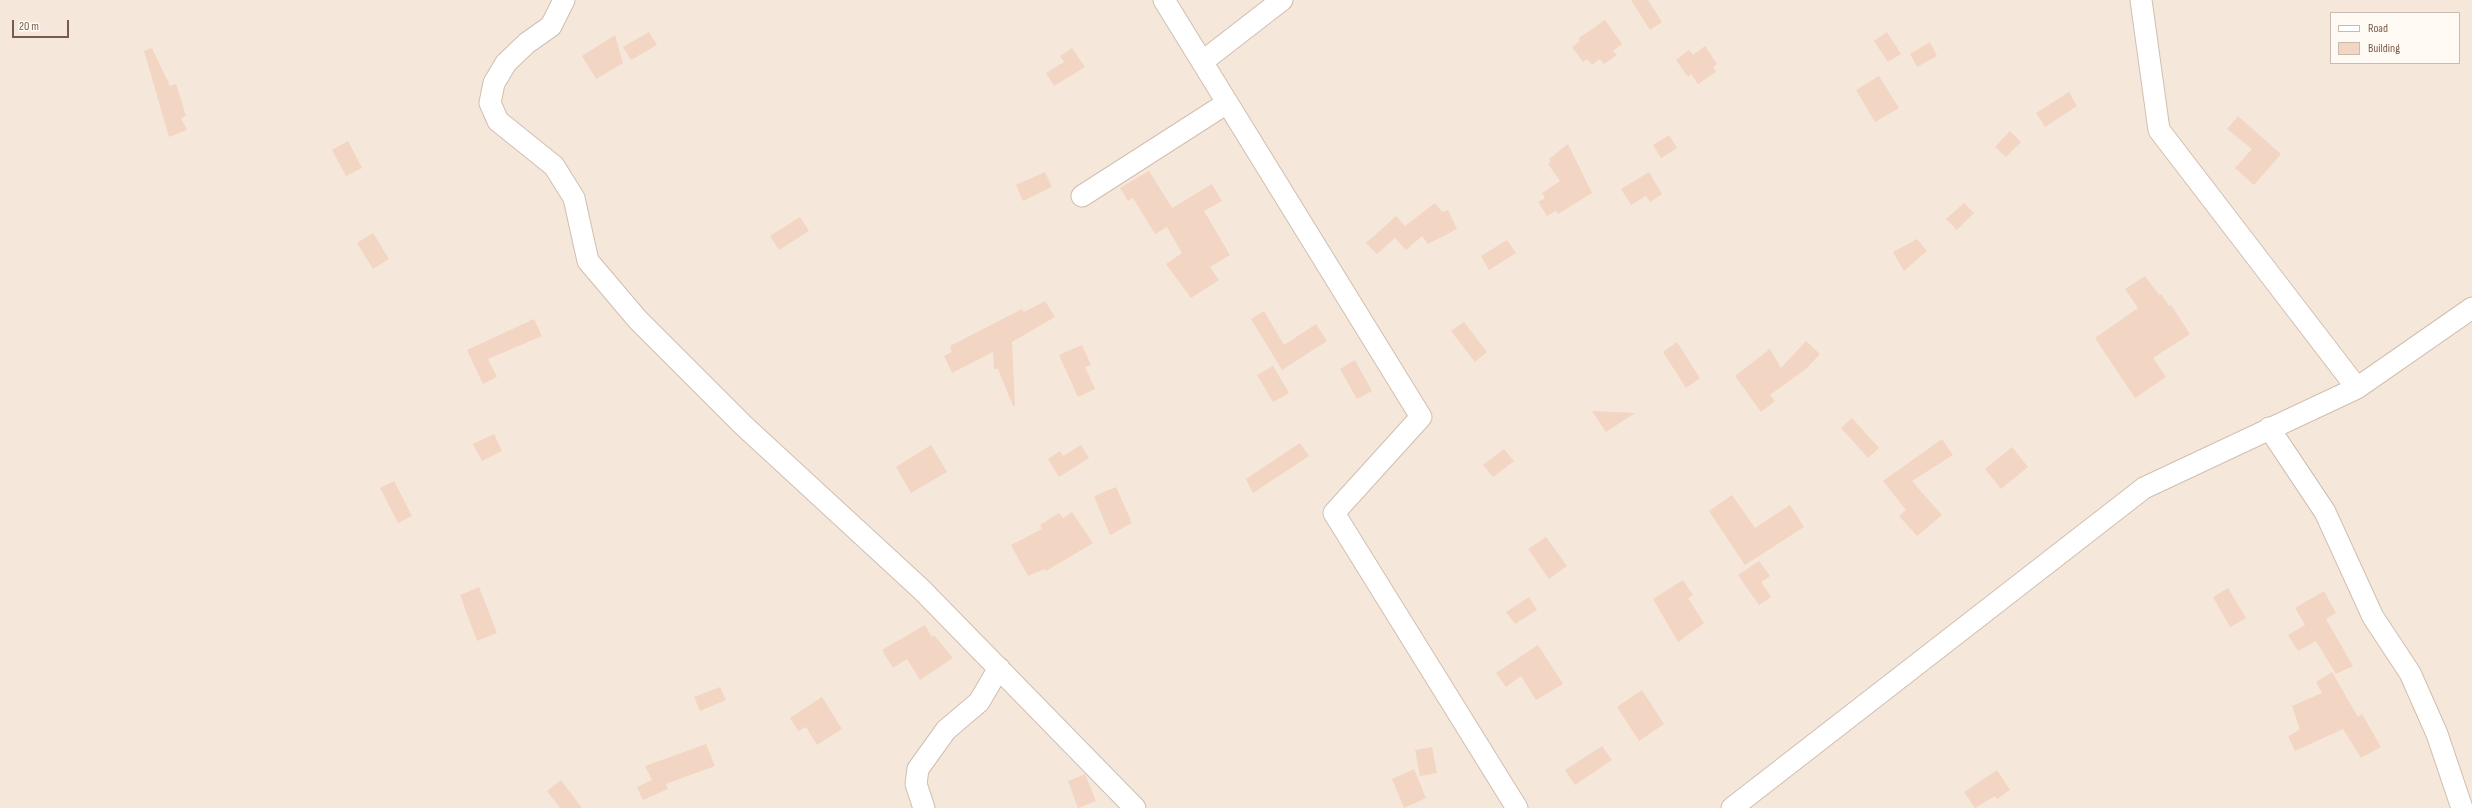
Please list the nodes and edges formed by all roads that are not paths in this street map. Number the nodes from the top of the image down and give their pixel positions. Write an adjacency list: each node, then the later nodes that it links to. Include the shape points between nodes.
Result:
1 (564, 0): 11 (street, via 551,26 506,63 494,83 490,103 498,121 554,166 574,198 588,261 638,320 743,425 922,590)
2 (1164, 0): 5 (street)
3 (1282, 0): 5 (street)
4 (2142, 0): 9 (street, via 2159,130)
5 (1202, 62): 6 (street)
6 (1227, 103): 7 (street); 14 (street, via 1421,417 1334,513)
7 (1082, 196)
8 (2472, 308): 9 (street)
9 (2357, 388): 10 (street)
10 (2269, 428): 15 (street, via 2144,488); 16 (street, via 2325,512 2373,617 2410,673 2437,734)
11 (999, 668): 12 (street, via 978,702 946,730 918,769 916,784); 13 (street)
12 (924, 808)
13 (1135, 808)
14 (1517, 808)
15 (1732, 808)
16 (2462, 808)

